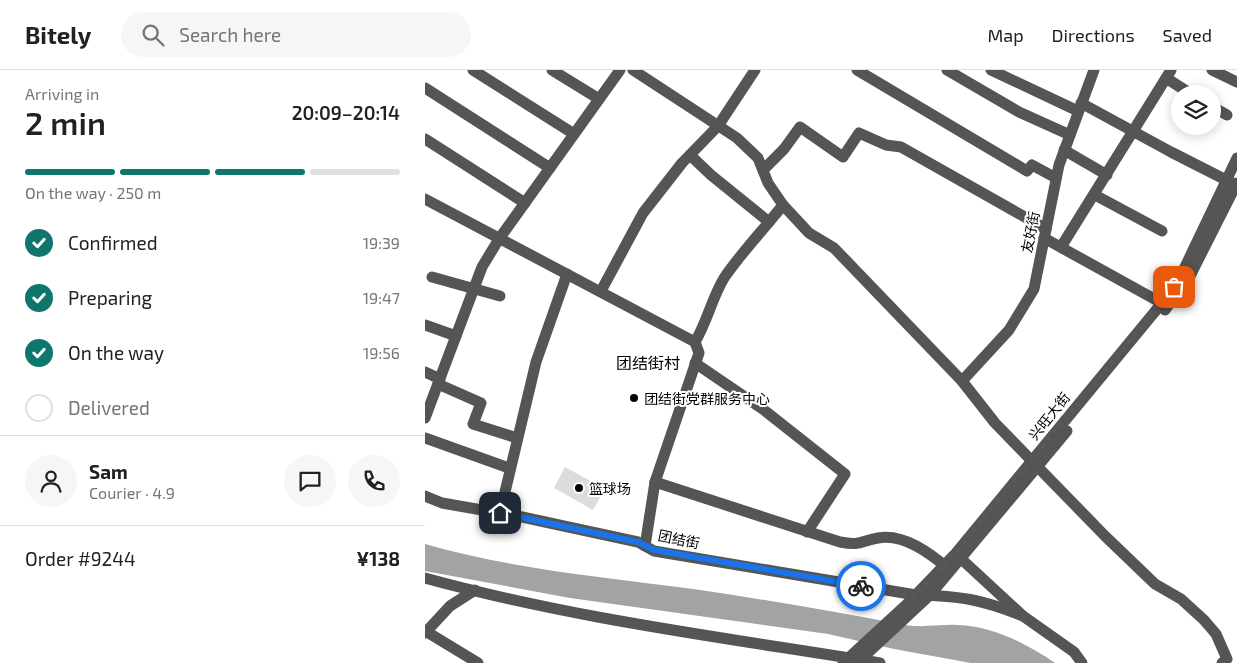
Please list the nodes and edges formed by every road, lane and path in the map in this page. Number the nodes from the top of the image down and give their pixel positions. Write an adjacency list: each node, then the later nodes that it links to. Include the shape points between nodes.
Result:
1 (473, 70): 21 (street)
2 (552, 70): 15 (street)
3 (620, 70): 15 (street)
4 (633, 70): 19 (street)
5 (755, 70): 19 (street)
6 (857, 70): 30 (street, via 1027,172 1032,165)
7 (947, 70): 22 (street, via 1019,112)
8 (991, 70): 16 (street)
9 (1212, 70): 12 (street)
10 (1091, 71): 16 (street, 友好街)
11 (1169, 74): 13 (street); 20 (street)
12 (1237, 82)
13 (1181, 85)
14 (425, 88): 27 (street)
15 (599, 100): 21 (street)
16 (1080, 107): 20 (street); 22 (street, 友好街)
17 (1221, 112): 18 (street)
18 (1227, 116)
19 (718, 126): 25 (street); 28 (street, via 758,158)
20 (1133, 132): 29 (street); 31 (street)
21 (574, 134): 27 (street)
22 (1070, 135): 24 (street, 友好街)
23 (425, 139): 34 (street)
24 (1064, 150): 29 (street); 30 (street, 友好街)
25 (690, 155): 36 (street); 44 (street, via 643,213)
26 (1237, 158): 31 (street, 兴旺大街)
27 (550, 168): 34 (street)
28 (763, 170): 35 (street); 38 (street, via 800,127 843,156 859,133 886,145 901,147)
29 (1107, 175): 32 (street)
30 (1056, 178): 38 (street, 友好街)
31 (1233, 183): 46 (street, 兴旺大街, via 1194,270 1181,292)
32 (1095, 195): 37 (street); 40 (street)
33 (425, 200): 39 (street)
34 (525, 203): 39 (street)
35 (783, 205): 36 (street); 53 (street, via 809,232 834,248)
36 (769, 222): 49 (street, via 724,279)
37 (1162, 232)
38 (1045, 234): 40 (street); 53 (street, 友好街, via 1034,289 1009,330)
39 (499, 239): 41 (street); 43 (street)
40 (1061, 247): 46 (street)
41 (567, 274): 44 (street); 57 (street, via 537,362)
42 (432, 276): 43 (street)
43 (474, 288): 45 (street); 48 (street)
44 (601, 291): 49 (street)
45 (500, 296)
46 (1165, 305): 58 (street, 兴旺大街)
47 (425, 325): 48 (street)
48 (456, 336): 52 (street)
49 (695, 342): 50 (street, via 699,353)
50 (695, 364): 60 (street); 63 (street, via 765,410 845,474)
51 (425, 372): 52 (street)
52 (439, 381): 54 (street); 57 (street, via 481,403 473,424)
53 (962, 381): 58 (street, via 995,423)
54 (428, 403): 55 (street)
55 (425, 418)
56 (425, 438): 59 (street)
57 (517, 438): 59 (street)
58 (1035, 464): 65 (street, 兴旺大街); 74 (street, via 1155,584 1194,609 1216,634)
59 (509, 468): 62 (street)
60 (655, 482): 63 (street); 64 (street)
61 (425, 496): 62 (street, 团结街, via 441,503)
62 (500, 513): 64 (street, 团结街)
63 (807, 532): 66 (street, via 856,545 879,537 904,540 923,548)
64 (645, 546): 69 (street, 团结街)
65 (959, 556): 66 (street, 兴旺大街); 70 (street)
66 (948, 568): 69 (street, 兴旺大街)
67 (425, 578): 68 (street)
68 (475, 590): 71 (street, via 443,612); 73 (street, via 660,628)
69 (923, 597): 70 (street, 团结街, via 959,596); 73 (street, 兴旺大街); 73 (street, 兴旺大街, via 907,604)
70 (1023, 616): 77 (street, via 1074,652)
71 (426, 633): 75 (street)
72 (1237, 651): 74 (street)
73 (856, 658): 76 (street)
74 (1224, 661)
75 (478, 663)
76 (880, 663)
77 (1082, 663)

